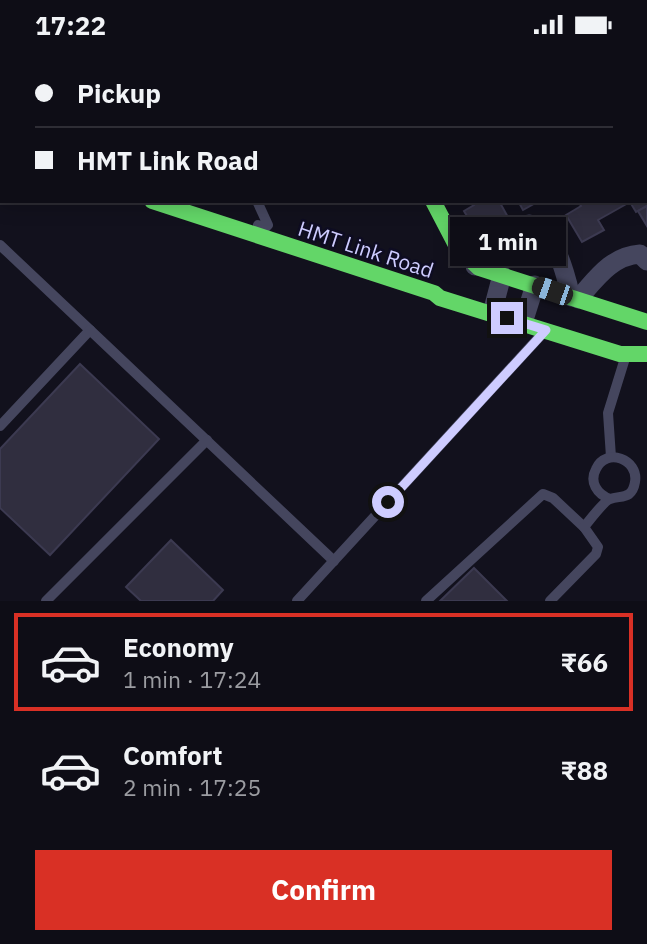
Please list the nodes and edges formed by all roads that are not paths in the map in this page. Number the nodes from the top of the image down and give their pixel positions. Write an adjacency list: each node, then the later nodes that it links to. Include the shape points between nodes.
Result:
1 (158, 203): 11 (street, HMT Link Road)
2 (195, 203): 3 (lane, via 267,227)
3 (258, 203)
4 (433, 203): 7 (street, via 461,254)
5 (0, 245): 14 (lane)
6 (647, 261): 10 (street, via 640,254 628,255 608,266)
7 (475, 266): 8 (street); 10 (street, via 511,230 530,224 543,232 562,260)
8 (502, 275): 9 (street); 11 (street)
9 (534, 285): 10 (street); 13 (street)
10 (574, 298): 12 (street)
11 (492, 313): 13 (street, HMT Link Road)
12 (647, 322)
13 (523, 323): 15 (street, HMT Link Road)
14 (90, 330): 18 (lane); 19 (lane)
15 (546, 330): 16 (street, HMT Link Road); 23 (lane)
16 (626, 354): 17 (street, HMT Link Road); 20 (lane, via 608,413)
17 (647, 354)
18 (0, 426)
19 (207, 440): 23 (lane); 24 (lane)
20 (611, 457): 21 (lane, via 598,464 593,478 598,491); 21 (lane, via 629,463 635,480 630,493)
21 (610, 499): 22 (lane)
22 (584, 527): 26 (lane, via 543,494); 27 (lane, via 598,547 596,554)
23 (334, 561): 25 (lane)
24 (46, 601)
25 (297, 601)
26 (426, 601)
27 (550, 601)

